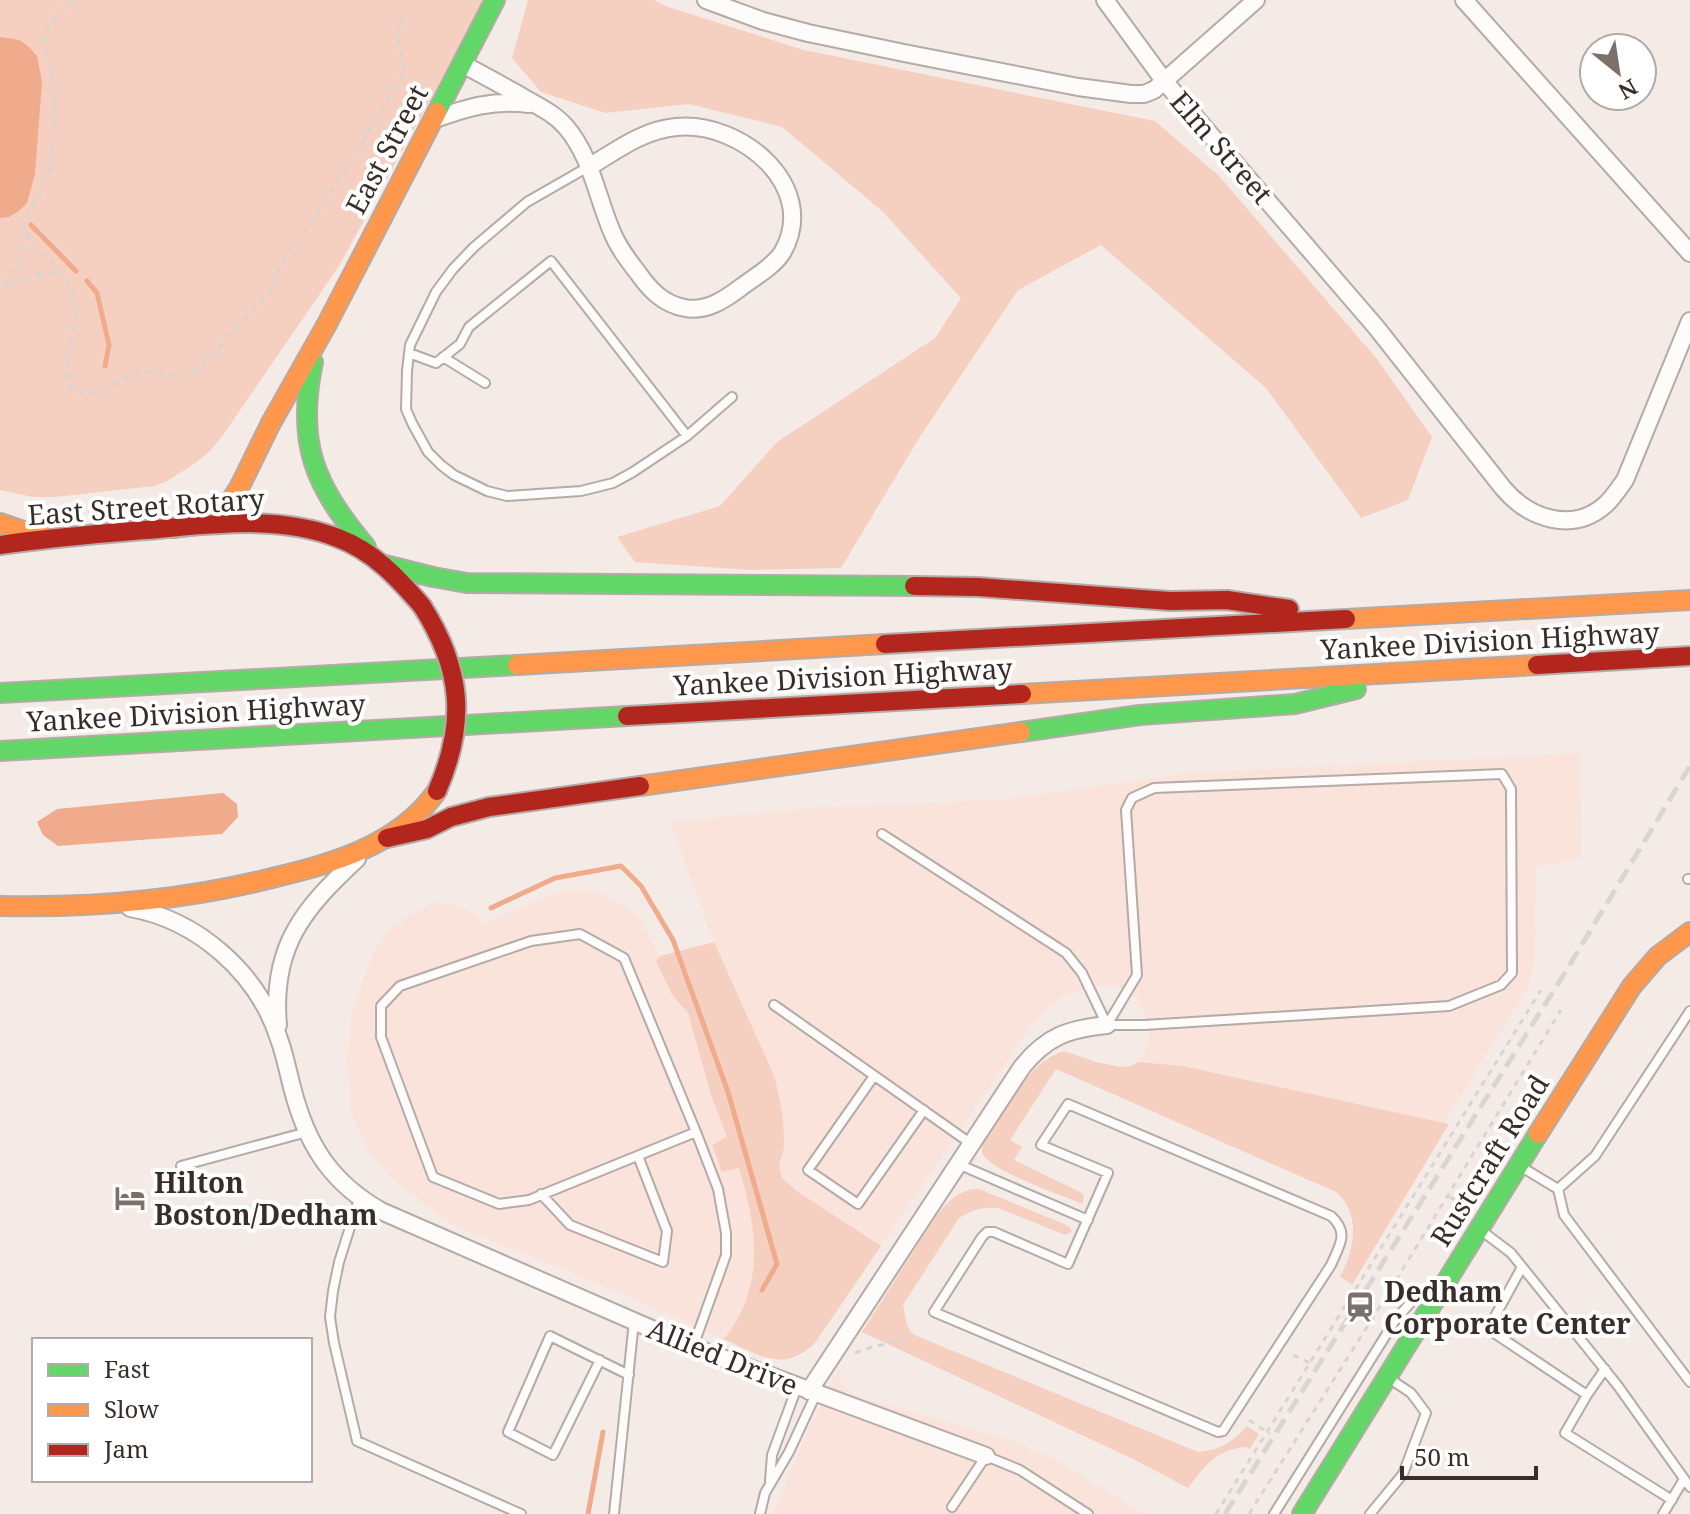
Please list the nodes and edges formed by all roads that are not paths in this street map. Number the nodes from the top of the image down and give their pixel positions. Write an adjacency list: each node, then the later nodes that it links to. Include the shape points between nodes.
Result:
1 (495, 0): 6 (main road, East Street)
2 (706, 0): 7 (street, Elm Street, via 808,33 1078,87 1144,94)
3 (1105, 0): 7 (street)
4 (1256, 0): 7 (street)
5 (1464, 0): 11 (street)
6 (462, 64): 8 (street); 9 (main road, East Street)
7 (1165, 82): 12 (street, Elm Street, via 1347,291 1512,498 1535,515 1563,520 1593,513 1625,480)
8 (538, 106): 9 (street, via 484,104); 10 (street, via 565,125)
9 (432, 120): 13 (main road, East Street)
10 (589, 167): 10 (street, via 625,256 659,298 685,308 711,306 771,265 792,225 792,202 767,161 747,145 712,131 678,127 649,132); 14 (lane, via 527,202 474,247 436,292)
11 (1690, 253)
12 (1690, 321)
13 (327, 324): 20 (main road, East Street, via 231,502 211,519); 23 (main road, East Street, via 305,401 309,450 328,499)
14 (409, 353): 15 (lane, via 436,363); 18 (lane, via 406,409 428,452 454,475 487,491 507,496 581,491 613,483)
15 (443, 357): 16 (lane); 18 (lane, via 460,344 469,327 551,261)
16 (485, 383)
17 (732, 397): 18 (lane)
18 (687, 436)
19 (0, 523): 21 (main road)
20 (173, 528): 21 (main road, East Street Rotary); 23 (main road, East Street Rotary, via 297,527 337,538)
21 (57, 538): 22 (main road, East Street Rotary)
22 (0, 545)
23 (380, 562): 25 (main road, via 467,583 1001,588 1170,601 1227,600); 31 (main road, East Street Rotary, bridge, via 434,622 448,651 456,692 453,745 437,791 427,806)
24 (1690, 600): 25 (main road, Yankee Division Highway)
25 (1358, 618): 28 (main road, Yankee Division Highway)
26 (1688, 656): 27 (main road, Yankee Division Highway)
27 (1427, 672): 29 (main road, Yankee Division Highway); 31 (main road, via 1295,704 1114,718 489,807)
28 (0, 693)
29 (0, 751)
30 (882, 834): 38 (lane, via 1066,953 1082,973)
31 (387, 838): 32 (main road, East Street Rotary)
32 (370, 847): 33 (main road, East Street Rotary, via 313,868 234,887); 39 (street, Allied Drive, via 310,907 289,942 278,983)
33 (85, 904): 34 (main road, East Street Rotary); 39 (street, Allied Drive, via 145,911 198,935 244,975)
34 (2, 907)
35 (1690, 932): 47 (main road, Rustcraft Road, via 1663,950 1633,984)
36 (774, 1005): 40 (lane)
37 (1690, 1011): 49 (lane, via 1595,1156)
38 (1107, 1025): 38 (lane, via 1449,1006 1501,985 1512,973 1511,789 1502,774 1154,788 1132,798 1126,810 1137,975); 44 (street, Allied Drive, via 1062,1034 1034,1052)
39 (279, 1038): 42 (street, Allied Drive)
40 (874, 1076): 41 (lane); 41 (lane, via 808,1170 858,1204)
41 (924, 1110): 44 (lane)
42 (307, 1132): 48 (lane); 51 (street, Allied Drive, via 322,1160)
43 (696, 1132): 45 (lane); 50 (lane, via 624,958 580,934 531,941 400,986 381,1006 381,1037 433,1177 499,1204); 57 (lane, via 718,1189 726,1255)
44 (970, 1143): 46 (street, Allied Drive)
45 (638, 1156): 50 (lane); 50 (lane, via 667,1231 663,1262 570,1225)
46 (957, 1164): 52 (lane); 63 (street, Allied Drive)
47 (1518, 1165): 49 (lane); 53 (main road, Rustcraft Road)
48 (181, 1166)
49 (1558, 1189): 62 (lane, via 1564,1215)
50 (541, 1194)
51 (359, 1199): 56 (street, Allied Drive); 71 (lane, via 339,1262 330,1317 357,1441)
52 (1088, 1220): 52 (lane, via 1068,1264 987,1232 934,1312 1218,1432 1227,1427 1331,1265 1342,1239 1342,1229 1331,1216 1068,1104 1041,1145 1108,1173)
53 (1479, 1229): 54 (lane); 55 (main road, Rustcraft Road)
54 (1522, 1267): 59 (lane); 64 (lane, via 1488,1329)
55 (1448, 1279): 61 (main road, Rustcraft Road); 75 (lane, via 1413,1300 1396,1319)
56 (634, 1321): 57 (street, Allied Drive); 60 (lane)
57 (693, 1347): 63 (street, Allied Drive)
58 (600, 1360): 58 (lane, via 550,1336 508,1432 553,1455); 60 (lane)
59 (1605, 1369): 64 (lane); 67 (lane)
60 (629, 1375): 72 (lane)
61 (1387, 1377): 70 (main road, Rustcraft Road); 76 (lane, via 1411,1393 1426,1413 1403,1474)
62 (1690, 1382)
63 (807, 1391): 65 (street); 66 (lane, via 789,1452); 66 (lane, via 772,1455)
64 (1587, 1395): 68 (lane, via 1565,1433)
65 (986, 1456): 69 (lane); 74 (lane, via 1020,1470)
66 (771, 1482): 73 (lane)
67 (1687, 1483): 68 (lane)
68 (1672, 1500): 77 (lane)
69 (952, 1507)
70 (1309, 1509)
71 (521, 1514)
72 (614, 1514)
73 (760, 1514)
74 (1088, 1514)
75 (1274, 1514)
76 (1370, 1514)
77 (1663, 1514)

